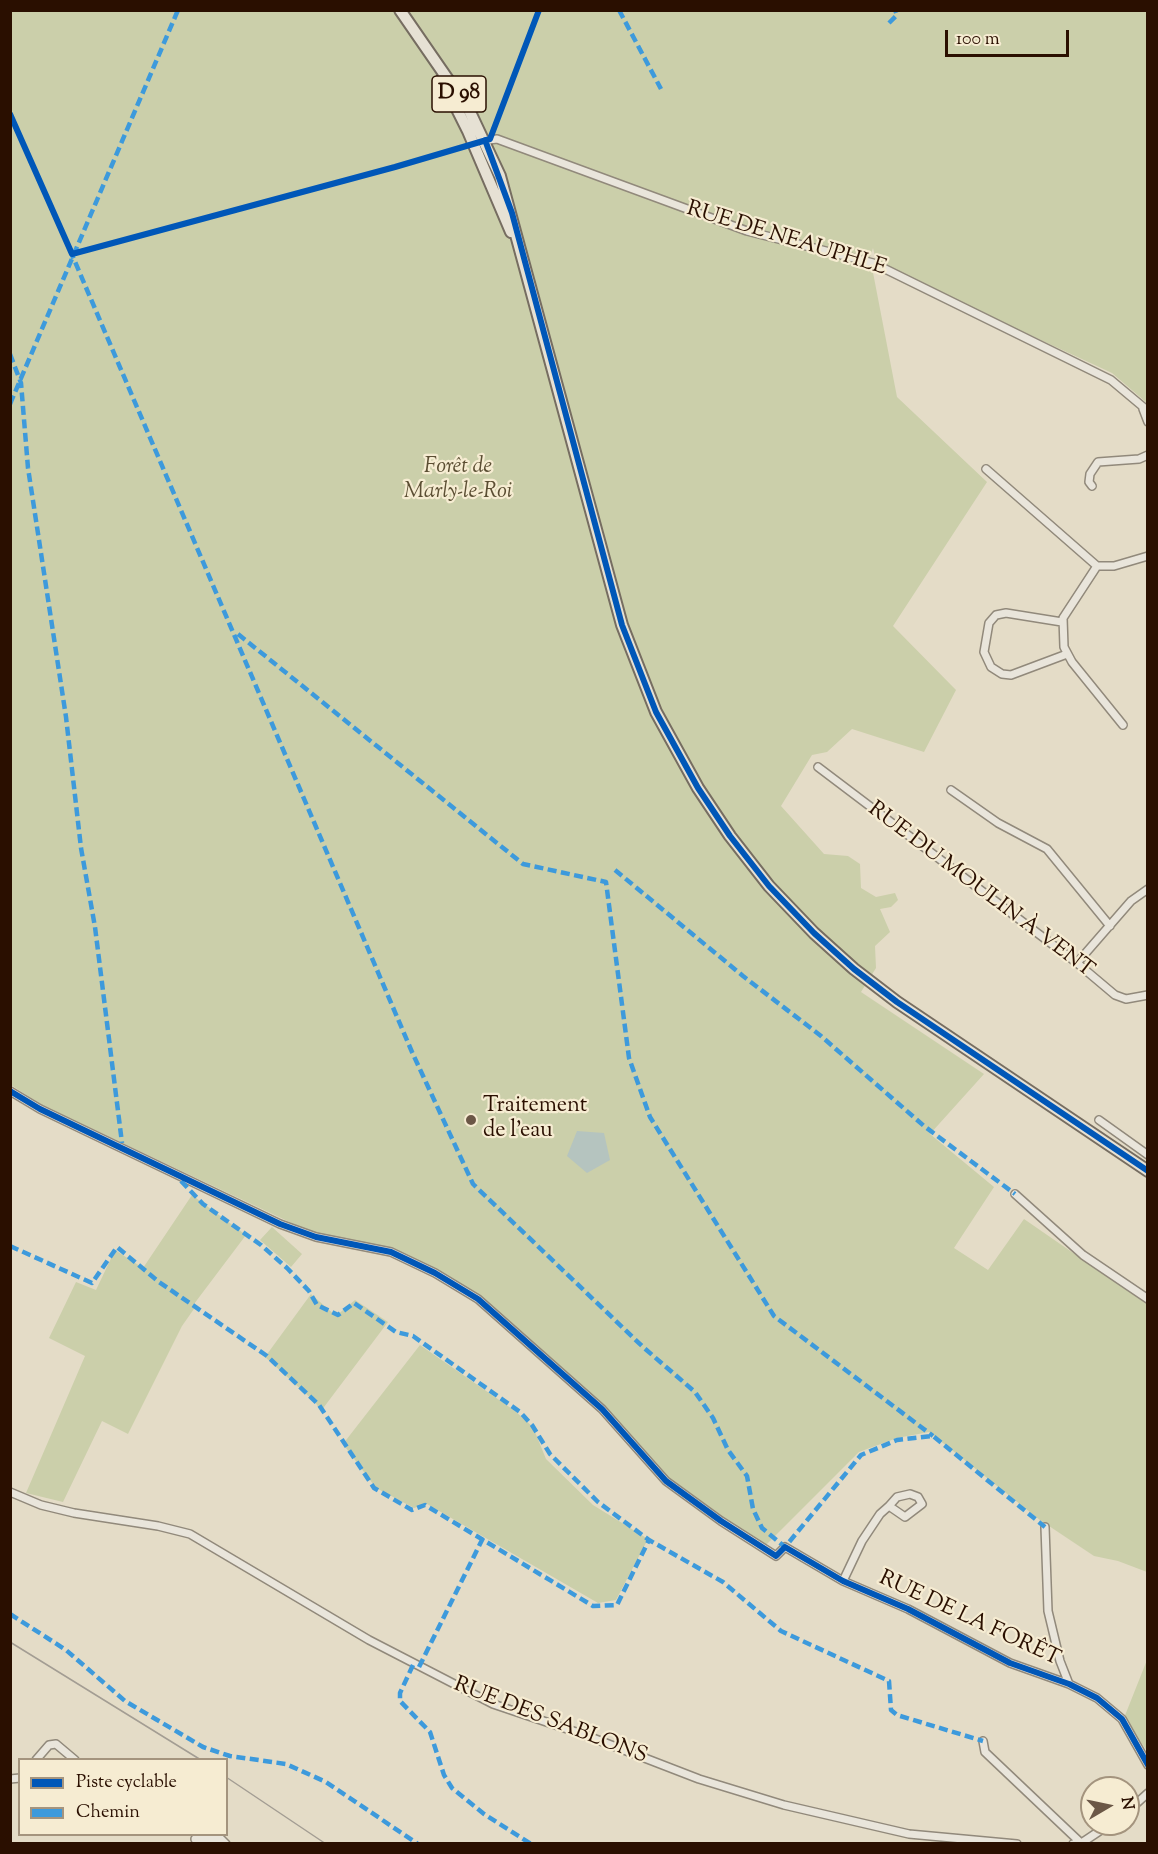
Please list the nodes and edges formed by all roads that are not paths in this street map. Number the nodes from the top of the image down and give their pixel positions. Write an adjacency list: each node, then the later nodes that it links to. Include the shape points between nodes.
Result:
1 (400, 10): 2 (main road, D 98)
2 (427, 51): 3 (main road, D 98, via 460,95); 4 (main road, D 98)
3 (485, 140): 4 (street, RUE DE NEAUPHLE); 5 (main road, D 98, via 506,194); 6 (street, RUE DE NEAUPHLE, via 496,139 747,231 873,263 1112,380)
4 (473, 144): 5 (main road, D 98)
5 (524, 266): 25 (main road, D 98, via 625,635 656,712 715,815 769,886 854,969)
6 (1145, 409): 7 (street)
7 (1148, 422)
8 (1148, 455): 10 (street, via 1098,462 1090,474)
9 (986, 469): 12 (street)
10 (1092, 486)
11 (1148, 556): 12 (street, via 1114,566)
12 (1097, 566): 13 (street)
13 (1062, 622): 14 (street); 14 (street, via 1001,613 992,618 984,652 991,667 1011,675)
14 (1067, 654): 15 (street)
15 (1123, 725)
16 (818, 767): 20 (street, RUE DU MOULIN À VENT)
17 (951, 790): 19 (street, via 998,823 1047,849)
18 (1148, 889): 19 (street)
19 (1110, 926): 20 (street)
20 (1077, 963): 21 (street, RUE DU MOULIN À VENT, via 1120,998)
21 (1148, 995)
22 (10, 1091): 31 (street, RUE DE LA FORÊT, via 280,1224 316,1237 392,1252 435,1273 478,1299 602,1409 666,1481 776,1556 785,1547)
23 (1099, 1120): 24 (street)
24 (1148, 1155)
25 (1148, 1171)
26 (1015, 1194): 27 (street, via 1096,1266)
27 (1148, 1299)
28 (10, 1492): 40 (street, RUE DES SABLONS, via 74,1513 168,1527 189,1534 386,1650 494,1704 699,1779 796,1808 909,1834)
29 (889, 1506): 31 (street, via 862,1541)
30 (1045, 1527): 32 (street, via 1048,1611)
31 (843, 1581): 32 (street, RUE DE LA FORÊT, via 908,1609 1010,1663)
32 (1069, 1684): 36 (street, RUE DE LA FORÊT, via 1097,1698 1122,1719)
33 (983, 1741): 38 (street, via 986,1752)
34 (38, 1758): 35 (street, via 56,1744)
35 (73, 1758)
36 (1148, 1765)
37 (198, 1841): 39 (street, via 221,1839)
38 (1083, 1843): 41 (street)
39 (226, 1844)
40 (1017, 1844)
41 (1073, 1844)

